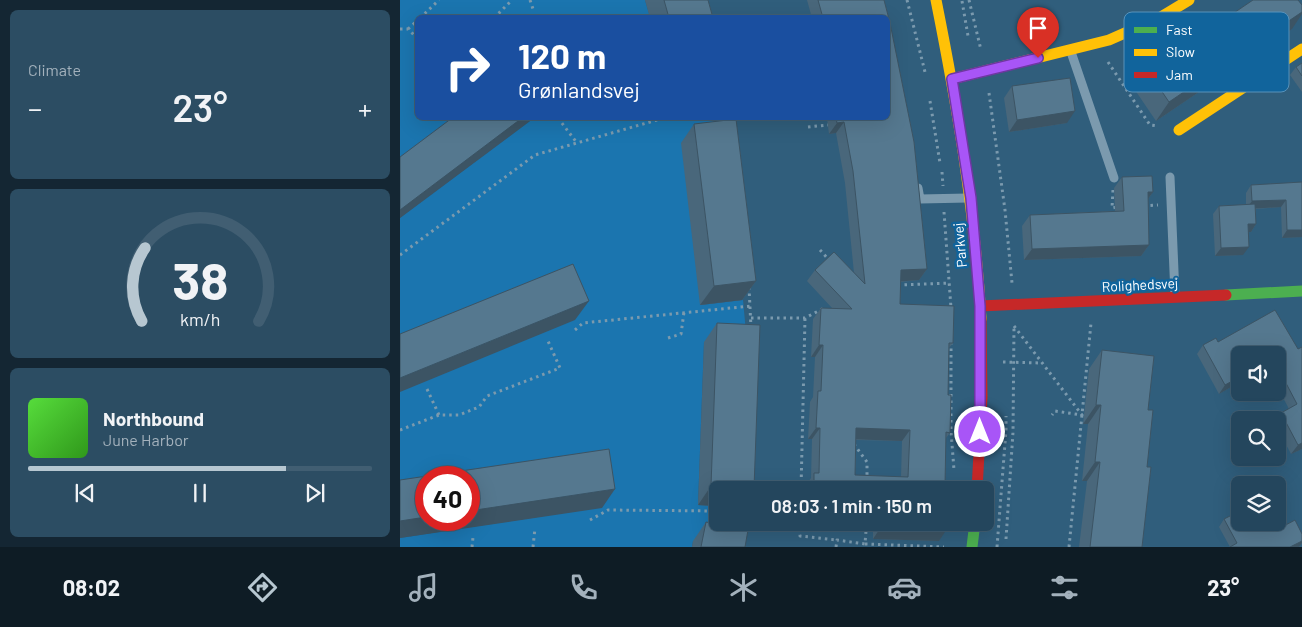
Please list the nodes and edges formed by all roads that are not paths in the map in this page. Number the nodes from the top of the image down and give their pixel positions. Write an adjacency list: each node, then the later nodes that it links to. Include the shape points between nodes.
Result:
1 (936, 0): 8 (street, Parkvej)
2 (1188, 0): 3 (street)
3 (1169, 12)
4 (1124, 33): 6 (street)
5 (1302, 49): 7 (street)
6 (1070, 50): 8 (street); 12 (lane)
7 (1289, 58)
8 (952, 79): 14 (street, Parkvej)
9 (1237, 92): 10 (street)
10 (1179, 130)
11 (1170, 177): 16 (lane)
12 (1114, 178)
13 (917, 181): 14 (lane, via 920,199)
14 (971, 198): 17 (street, Parkvej)
15 (1302, 291): 16 (street, Rolighedsvej)
16 (1175, 298): 17 (street, Rolighedsvej)
17 (980, 306): 18 (street, Parkvej)
18 (977, 481)
19 (974, 531): 20 (street)
20 (972, 547)

